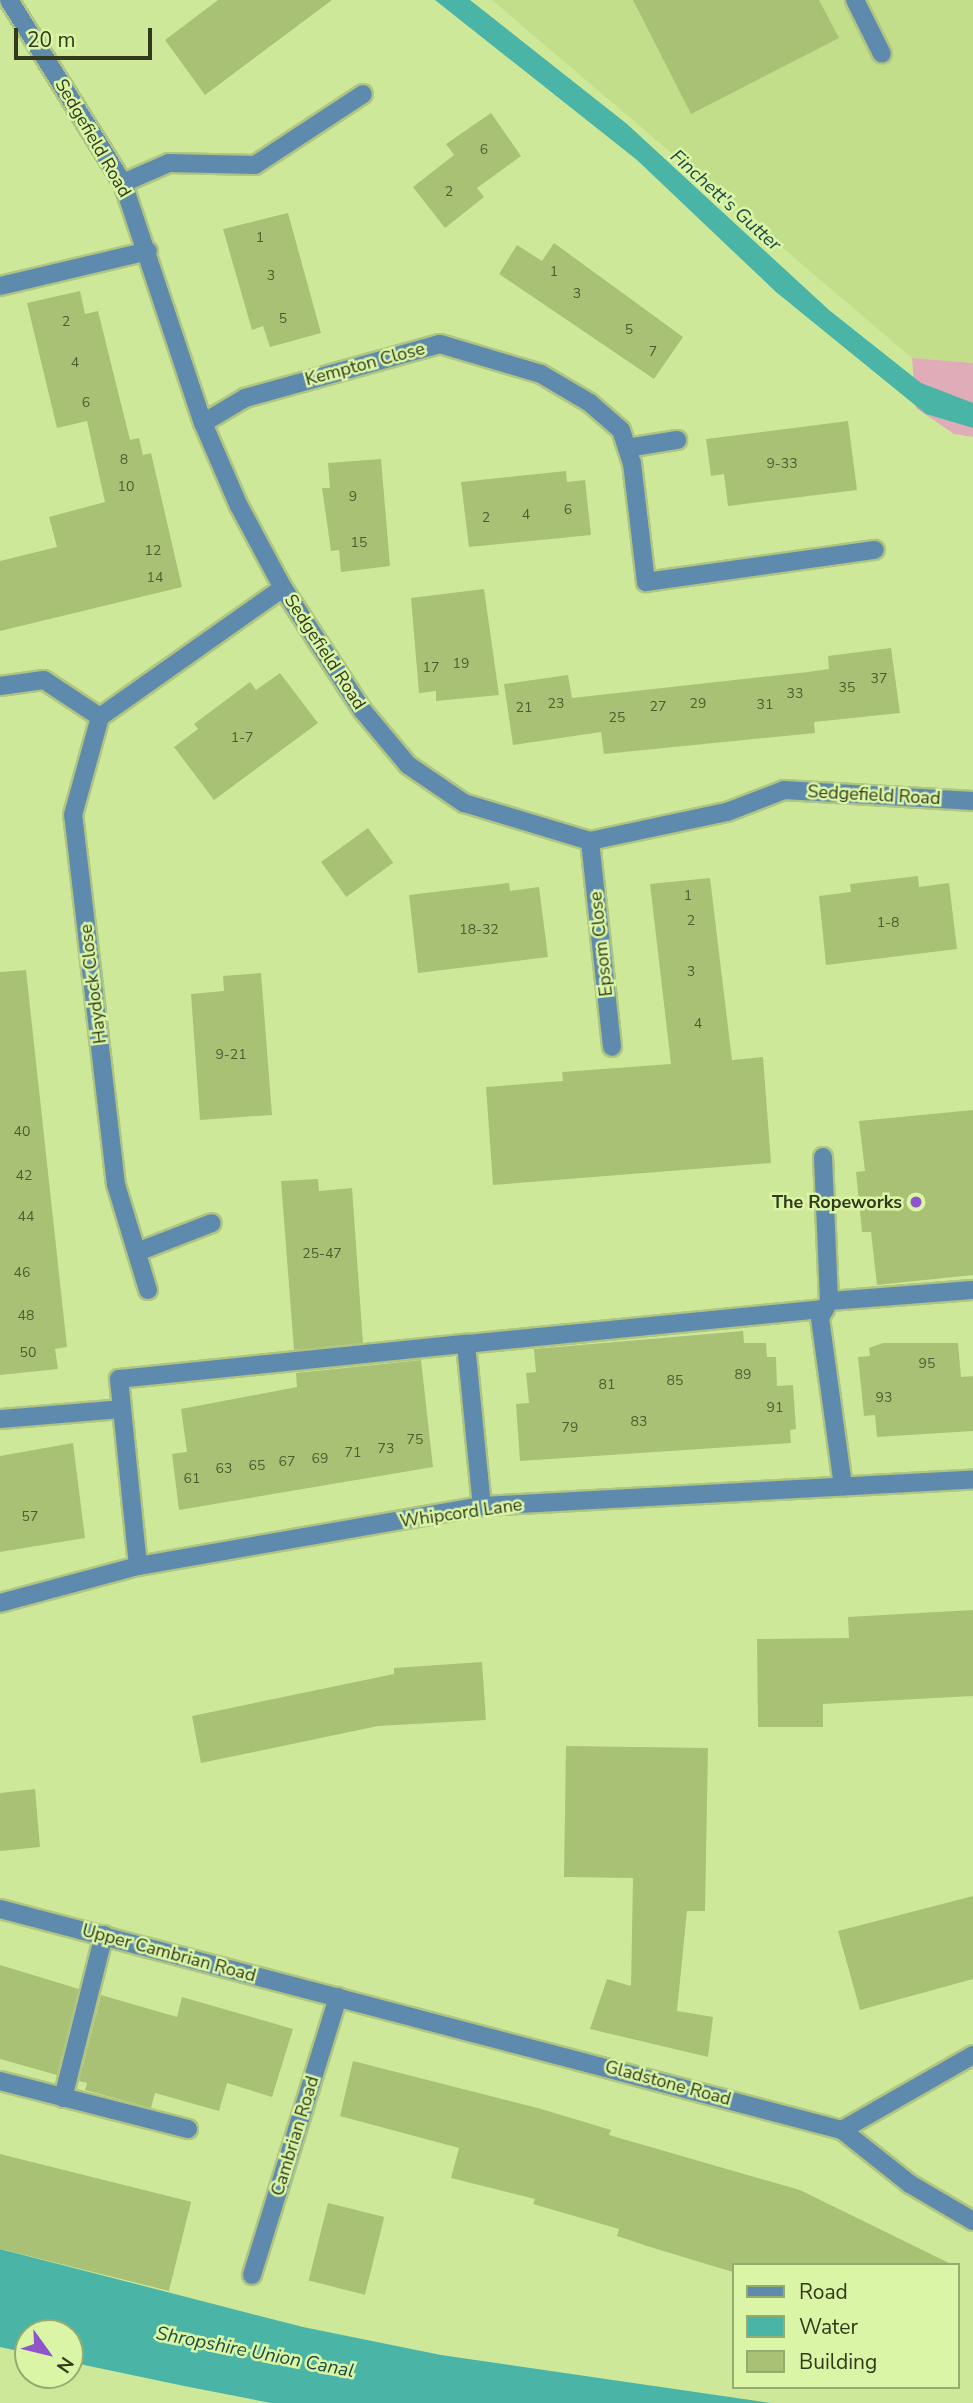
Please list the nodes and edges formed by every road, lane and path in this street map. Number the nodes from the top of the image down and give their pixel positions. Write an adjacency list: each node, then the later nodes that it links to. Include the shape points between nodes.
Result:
1 (9, 0): 5 (street, Sedgefield Road)
2 (855, 0): 3 (street)
3 (882, 54)
4 (363, 94): 5 (street, via 255,165 169,163)
5 (123, 183): 6 (street, Sedgefield Road)
6 (148, 251): 7 (street); 8 (street, Sedgefield Road)
7 (0, 286)
8 (203, 423): 10 (street, Kempton Close, via 245,398 440,344 541,373 590,403 621,430); 12 (street, Sedgefield Road)
9 (677, 440): 10 (street)
10 (627, 448): 11 (street, Kempton Close, via 646,582)
11 (875, 550)
12 (283, 587): 14 (street); 16 (street, Sedgefield Road, via 363,711 408,765 464,803)
13 (0, 686): 14 (street, via 44,680)
14 (100, 717): 20 (street, Haydock Close, via 73,815 116,1185)
15 (973, 801): 16 (street, Sedgefield Road, via 783,790 727,812)
16 (590, 841): 17 (street, Epsom Close)
17 (612, 1047)
18 (823, 1157): 23 (street)
19 (212, 1223): 20 (street)
20 (137, 1252): 21 (street, Haydock Close)
21 (148, 1290)
22 (973, 1290): 23 (street)
23 (827, 1305): 24 (street); 28 (street, via 820,1318)
24 (466, 1344): 25 (street, via 120,1379); 29 (street)
25 (121, 1409): 26 (street); 30 (street)
26 (0, 1419)
27 (973, 1479): 28 (street, Whipcord Lane)
28 (843, 1486): 29 (street, Whipcord Lane)
29 (482, 1506): 30 (street, Whipcord Lane)
30 (138, 1566): 31 (street, Whipcord Lane)
31 (0, 1603)
32 (0, 1909): 33 (street, Upper Cambrian Road)
33 (104, 1936): 34 (street, Upper Cambrian Road); 37 (street)
34 (338, 1997): 39 (street, Gladstone Road); 41 (street, Cambrian Road)
35 (973, 2055): 39 (street)
36 (0, 2081): 37 (street)
37 (63, 2098): 38 (street)
38 (188, 2129)
39 (842, 2130): 40 (street, Gladstone Road, via 909,2184)
40 (973, 2221)
41 (252, 2275)

